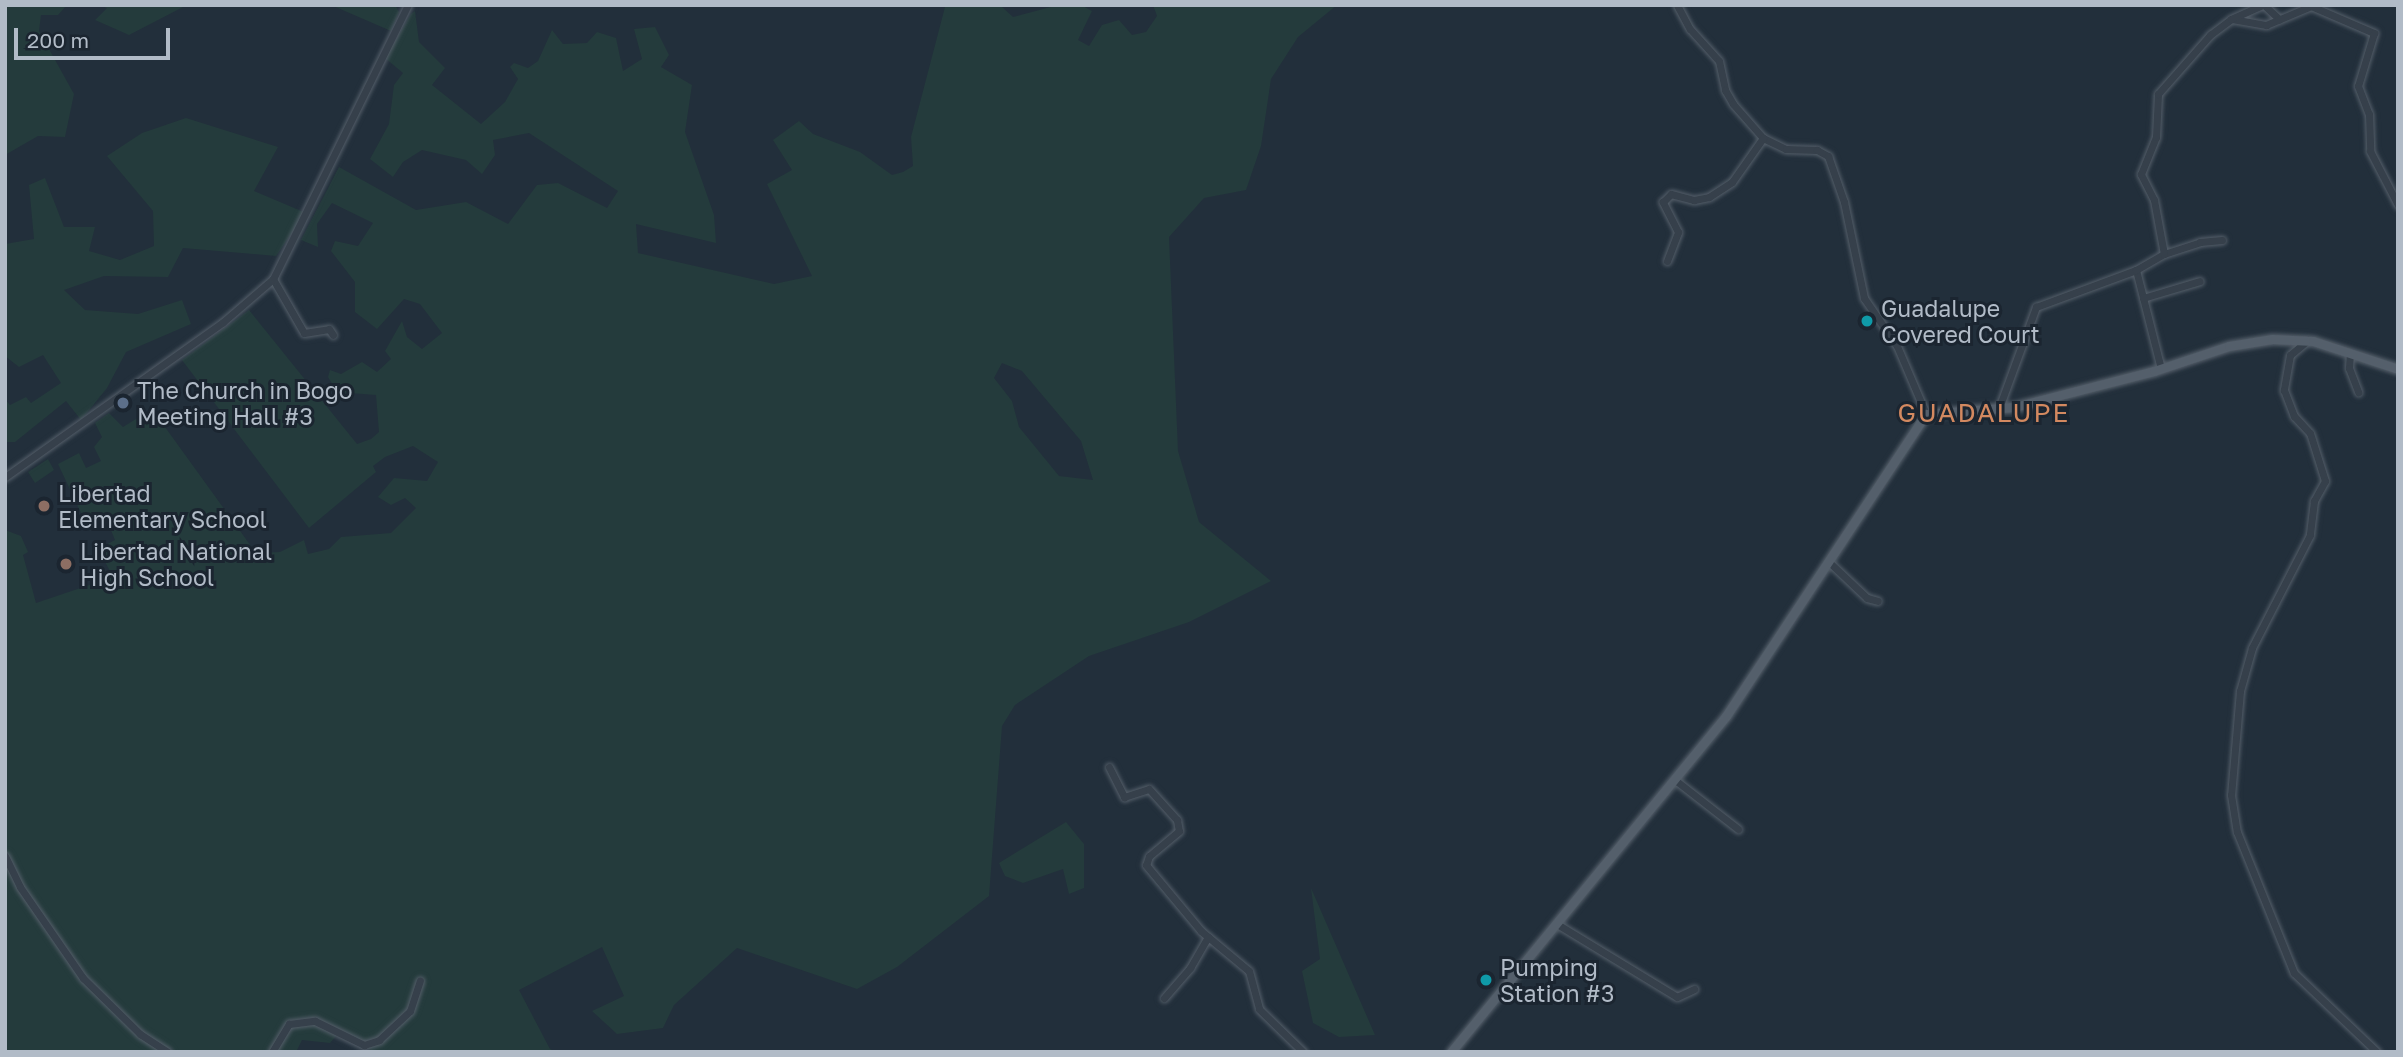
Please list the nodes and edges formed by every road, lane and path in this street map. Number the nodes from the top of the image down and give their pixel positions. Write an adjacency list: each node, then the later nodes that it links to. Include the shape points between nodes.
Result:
1 (408, 5): 12 (street)
2 (1678, 5): 6 (street, via 1690,29 1719,61 1733,104)
3 (2263, 5): 4 (street); 5 (street)
4 (2231, 19): 5 (street, via 2266,24); 9 (street, via 2196,47 2158,94 2156,137 2141,174 2154,200)
5 (2279, 19): 7 (street, via 2311,6 2374,33 2358,86 2369,114 2370,151)
6 (1763, 138): 10 (street, via 1732,182 1709,197 1694,201 1671,194 1663,202 1678,233); 22 (street, via 1786,149 1817,150 1831,162 1864,298 1897,346)
7 (2398, 205)
8 (2222, 240): 9 (street)
9 (2164, 254): 11 (street)
10 (1667, 261)
11 (2136, 270): 14 (street); 21 (street, via 2036,306)
12 (273, 279): 15 (street, via 304,333 330,328); 23 (street, via 223,322)
13 (2200, 281): 14 (street)
14 (2143, 298): 18 (street)
15 (333, 335)
16 (2308, 340): 17 (main road); 18 (main road, via 2241,343); 39 (street, via 2290,355 2283,383 2290,409 2310,433 2325,481 2314,501 2310,534 2252,648 2240,691 2231,795 2237,832 2294,973)
17 (2350, 353): 19 (main road); 20 (street, via 2349,368)
18 (2161, 369): 21 (main road)
19 (2398, 369)
20 (2358, 392)
21 (1999, 408): 22 (main road)
22 (1926, 414): 24 (main road)
23 (5, 477)
24 (1829, 562): 25 (street, via 1867,598); 27 (main road, via 1751,681)
25 (1878, 601)
26 (1109, 767): 31 (street, via 1124,797 1149,789 1177,820 1179,831 1149,856 1146,865)
27 (1675, 780): 28 (street); 30 (main road)
28 (1738, 829)
29 (5, 856): 35 (street, via 25,896 83,978 140,1034)
30 (1557, 924): 33 (street, via 1676,997); 38 (main road)
31 (1208, 937): 34 (street, via 1190,968); 37 (street, via 1249,971 1259,1009)
32 (420, 981): 36 (street, via 410,1011 379,1040 364,1045 315,1021 289,1024)
33 (1694, 989)
34 (1164, 998)
35 (168, 1052)
36 (272, 1052)
37 (1303, 1052)
38 (1451, 1052)
39 (2377, 1052)

